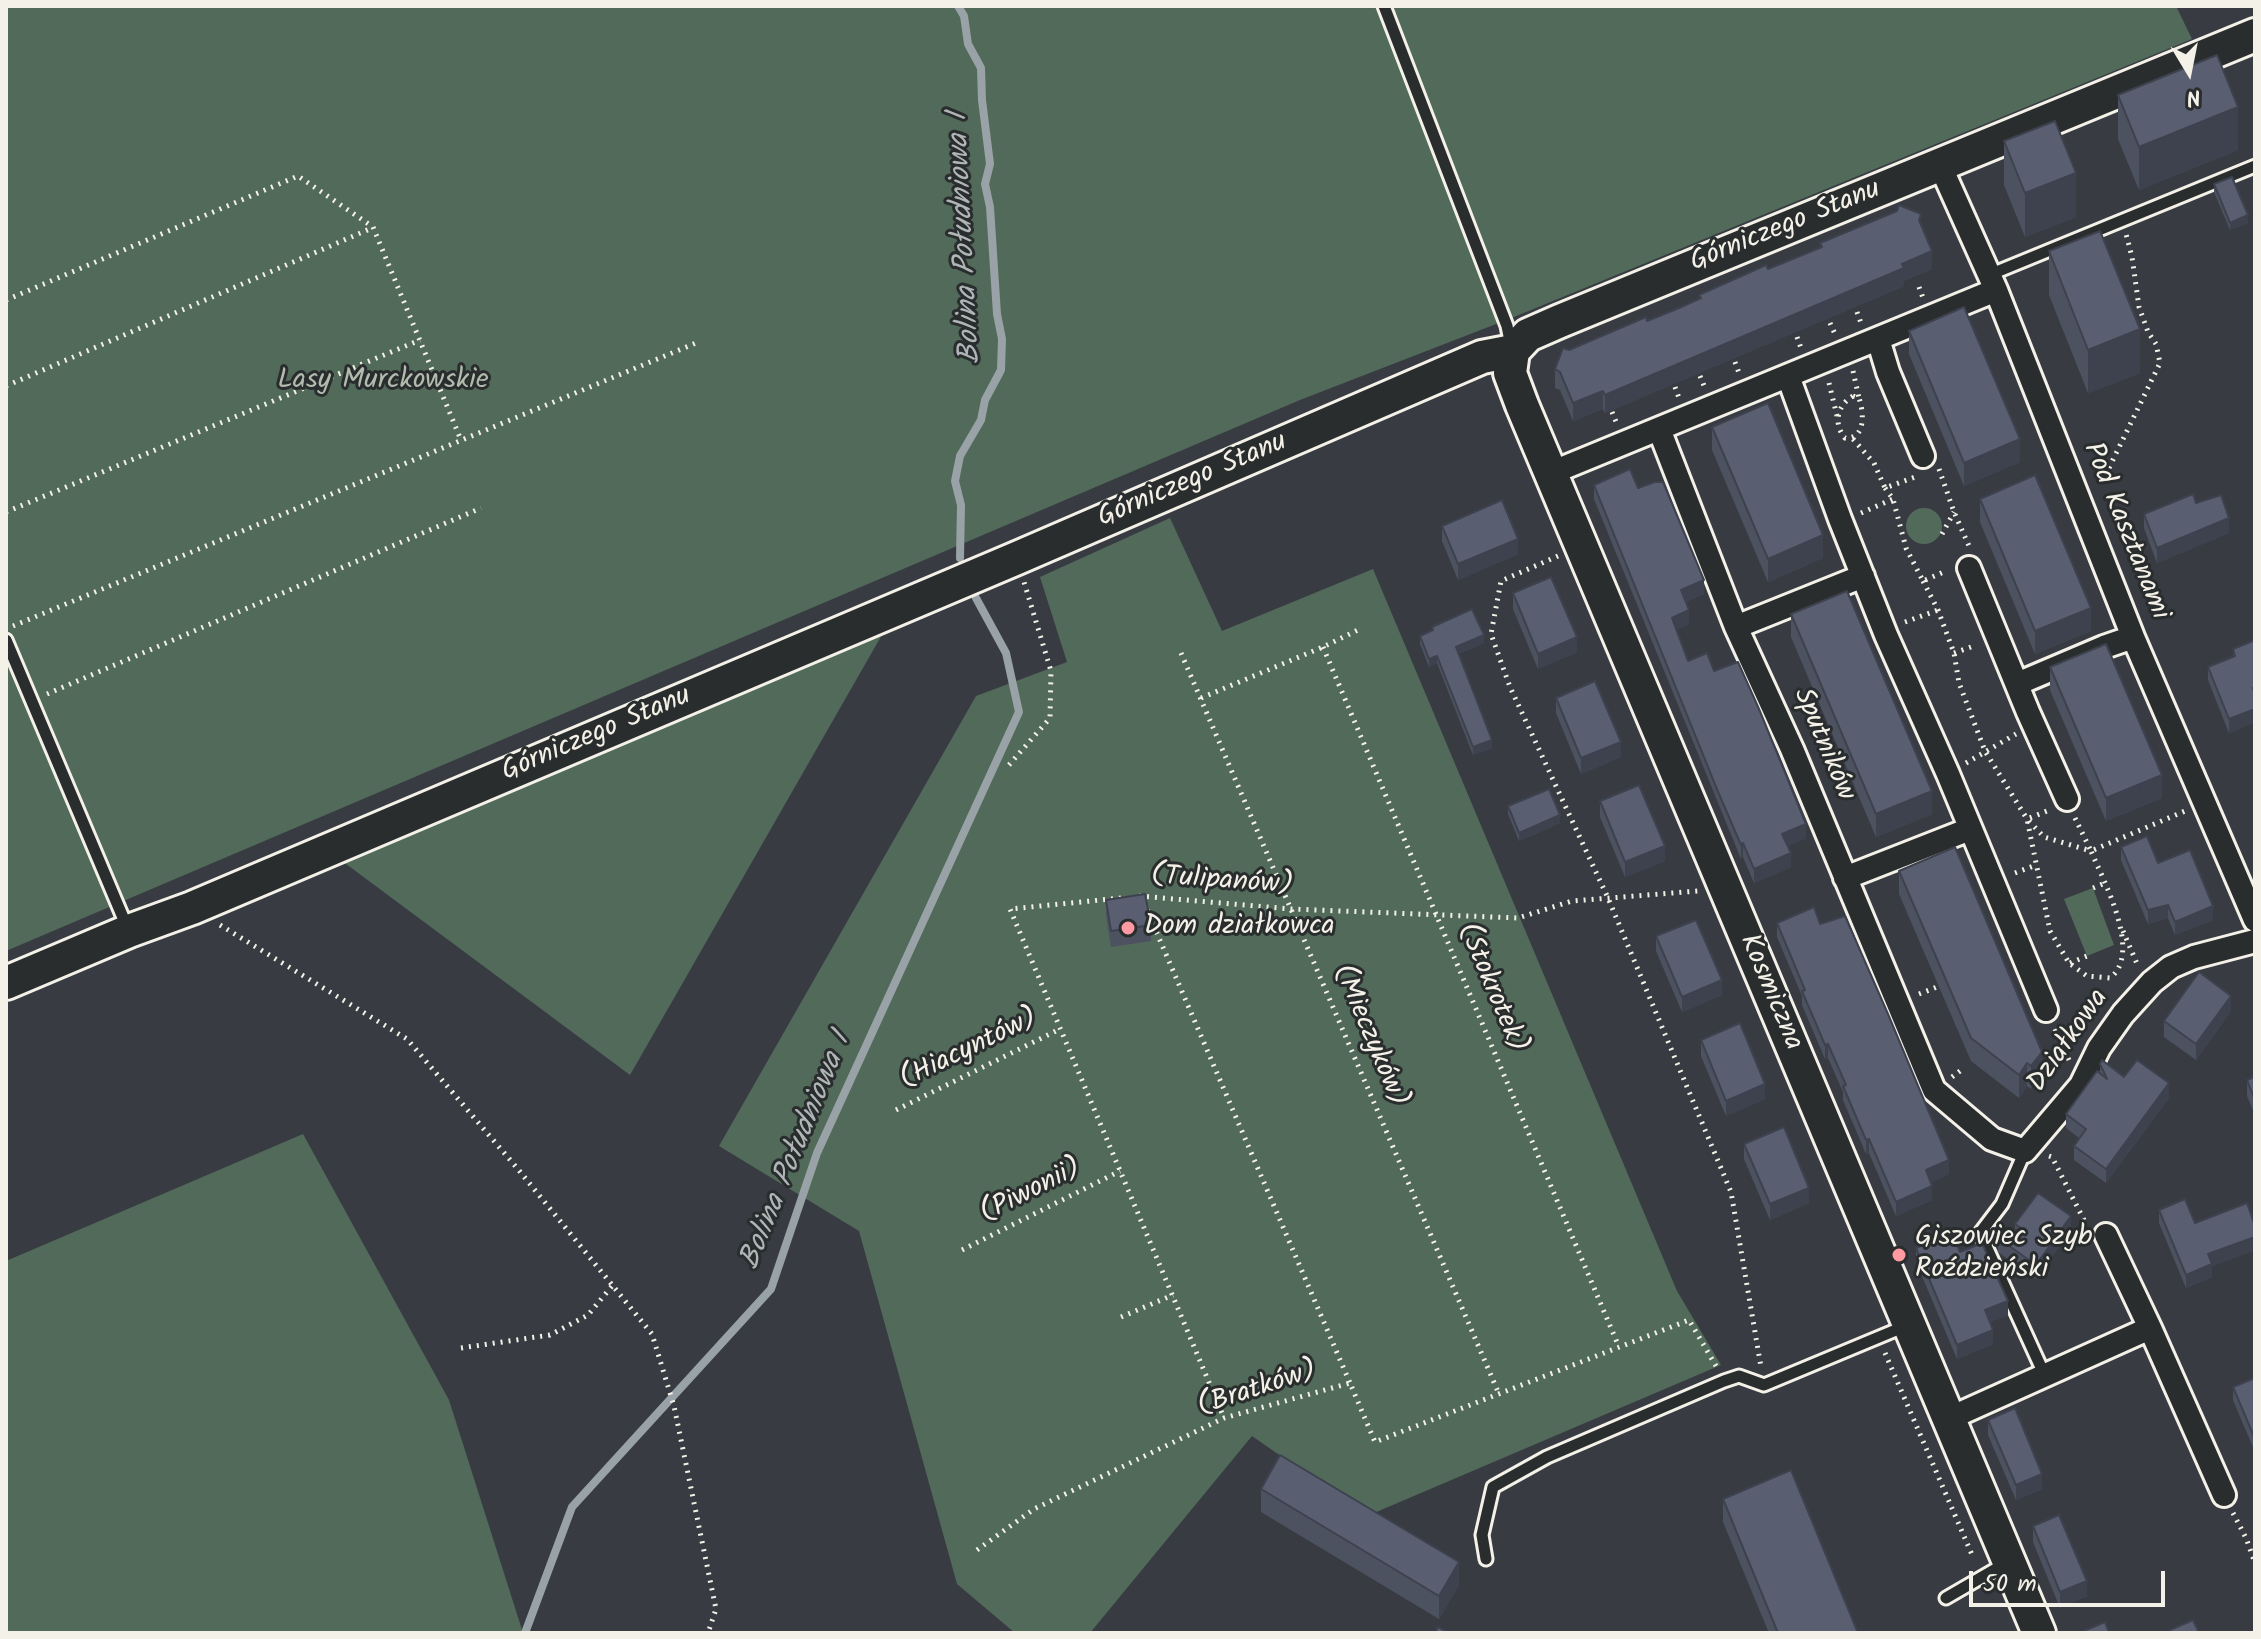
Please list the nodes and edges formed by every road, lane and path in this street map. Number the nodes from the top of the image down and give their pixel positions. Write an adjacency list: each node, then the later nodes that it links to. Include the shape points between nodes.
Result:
1 (1384, 6): 12 (lane)
2 (2255, 35): 3 (street, Górniczego Stanu)
3 (1940, 165): 7 (street, Pod Kasztanami); 12 (street, Górniczego Stanu, via 1528,335)
4 (2255, 166): 7 (lane)
5 (373, 227): 8 (path, via 298,176); 10 (path); 15 (path)
6 (2124, 232): 23 (path, via 2139,307 2160,363)
7 (1993, 283): 9 (street); 39 (street, Pod Kasztanami)
8 (6, 300)
9 (1878, 339): 13 (street); 20 (street)
10 (420, 340): 19 (path); 27 (path)
11 (696, 343): 19 (path)
12 (1513, 351): 22 (street, Kosmiczna, via 1510,373); 32 (street, Górniczego Stanu, via 1482,357)
13 (1823, 361): 14 (street); 16 (path)
14 (1788, 376): 17 (street); 29 (street)
15 (6, 386)
16 (1837, 417): 18 (path, via 1838,433); 18 (path, via 1844,401 1859,398 1863,419)
17 (1659, 429): 22 (street); 36 (street, Sputników)
18 (1853, 439): 24 (path, via 1874,463)
19 (461, 440): 37 (path)
20 (1931, 462): 21 (path); 24 (path); 28 (path)
21 (1947, 463)
22 (1551, 473): 31 (street, Kosmiczna)
23 (2100, 481)
24 (1885, 488): 25 (path)
25 (1893, 499): 29 (path); 35 (path, via 1906,548)
26 (481, 508): 47 (path)
27 (6, 512)
28 (1954, 512): 30 (path); 33 (path)
29 (1841, 521): 34 (street)
30 (1942, 534)
31 (1581, 546): 60 (street, Kosmiczna); 62 (path, via 1501,581 1491,634 1510,687)
32 (1017, 558): 51 (path, via 1051,671 1050,718); 63 (street, Górniczego Stanu)
33 (1971, 563): 35 (path); 45 (street)
34 (1863, 576): 36 (street); 55 (street)
35 (1923, 581): 44 (path)
36 (1736, 627): 57 (street, Sputników)
37 (6, 629)
38 (1358, 630): 41 (path)
39 (2133, 637): 45 (street); 66 (street, Pod Kasztanami)
40 (6, 640): 47 (lane)
41 (1323, 647): 46 (path); 65 (path, (Stokrotek))
42 (1971, 647): 44 (path)
43 (1181, 653): 46 (path, (Mieczyków))
44 (1954, 653): 49 (path, via 1959,683)
45 (2017, 684): 48 (street)
46 (1201, 698): 64 (path, (Mieczyków))
47 (32, 701): 68 (lane)
48 (2034, 725): 49 (path); 52 (street)
49 (1985, 751): 50 (path); 54 (path)
50 (1962, 764)
51 (1009, 765)
52 (2067, 799): 56 (path)
53 (2192, 808): 56 (path)
54 (2027, 819): 56 (path, via 2044,837); 73 (path, via 2050,931)
55 (1970, 829): 57 (street); 76 (street)
56 (2091, 851): 58 (path)
57 (1845, 878): 80 (street, Sputników, via 1934,1090 1992,1139)
58 (2105, 883): 59 (path); 67 (path)
59 (2093, 888)
60 (1727, 892): 62 (path, (Tulipanów), via 1687,890); 87 (street, Kosmiczna)
61 (1141, 896): 64 (path, (Tulipanów)); 77 (path, (Tulipanów), via 1010,909); 93 (path)
62 (1608, 898): 65 (path, (Tulipanów), via 1572,901 1518,918); 94 (path, via 1731,1192)
63 (192, 908): 68 (street, Górniczego Stanu); 84 (path, via 407,1039)
64 (1291, 909): 65 (path, (Tulipanów)); 95 (path, (Mieczyków))
65 (1437, 916): 89 (path, (Stokrotek))
66 (2255, 920)
67 (2122, 926): 69 (path); 74 (path, via 2137,964)
68 (129, 931): 75 (street, Górniczego Stanu)
69 (2123, 941): 71 (path); 73 (path, via 2116,973 2110,978 2087,976)
70 (2255, 941): 74 (street, Działkowa, via 2194,957)
71 (2114, 945)
72 (2087, 956): 73 (path)
73 (2069, 963)
74 (2152, 982): 78 (street, Działkowa, via 2099,1048)
75 (6, 983)
76 (2046, 1010): 78 (path)
77 (1061, 1028): 79 (path, (Hiacyntów)); 81 (path, (Tulipanów))
78 (2081, 1085): 80 (street, Działkowa)
79 (896, 1110)
80 (2025, 1151): 82 (path, via 2052,1157 2088,1229); 91 (lane, Działkowa, via 2002,1204 1980,1233)
81 (1120, 1171): 83 (path, (Piwonii)); 85 (path, (Tulipanów))
82 (2106, 1235): 88 (street)
83 (962, 1250)
84 (612, 1286): 90 (path, via 588,1315 550,1335); 106 (path, via 652,1334 674,1406 716,1609)
85 (1173, 1295): 86 (path); 96 (path, (Tulipanów))
86 (1121, 1317)
87 (1909, 1325): 94 (lane); 97 (street, Kosmiczna)
88 (2150, 1328): 91 (street); 98 (street)
89 (1619, 1347): 92 (path, (Bratków), via 1689,1320); 95 (path, (Bratków))
90 (461, 1348)
91 (2045, 1376): 97 (street)
92 (1724, 1381): 94 (lane, via 1739,1376); 102 (lane, via 1547,1457 1493,1487 1482,1535)
93 (1350, 1383): 95 (path, (Bratków), via 1375,1442); 96 (path, (Bratków))
94 (1764, 1385)
95 (1499, 1394)
96 (1224, 1418): 101 (path, (Bratków), via 1034,1509)
97 (1948, 1419): 103 (street, Kosmiczna)
98 (2224, 1495): 100 (path)
99 (2255, 1535): 100 (path)
100 (2246, 1538): 104 (path)
101 (977, 1550)
102 (1486, 1559)
103 (2008, 1561): 105 (lane); 107 (street, Kosmiczna)
104 (2255, 1563)
105 (1946, 1598)
106 (708, 1633)
107 (2039, 1633)

